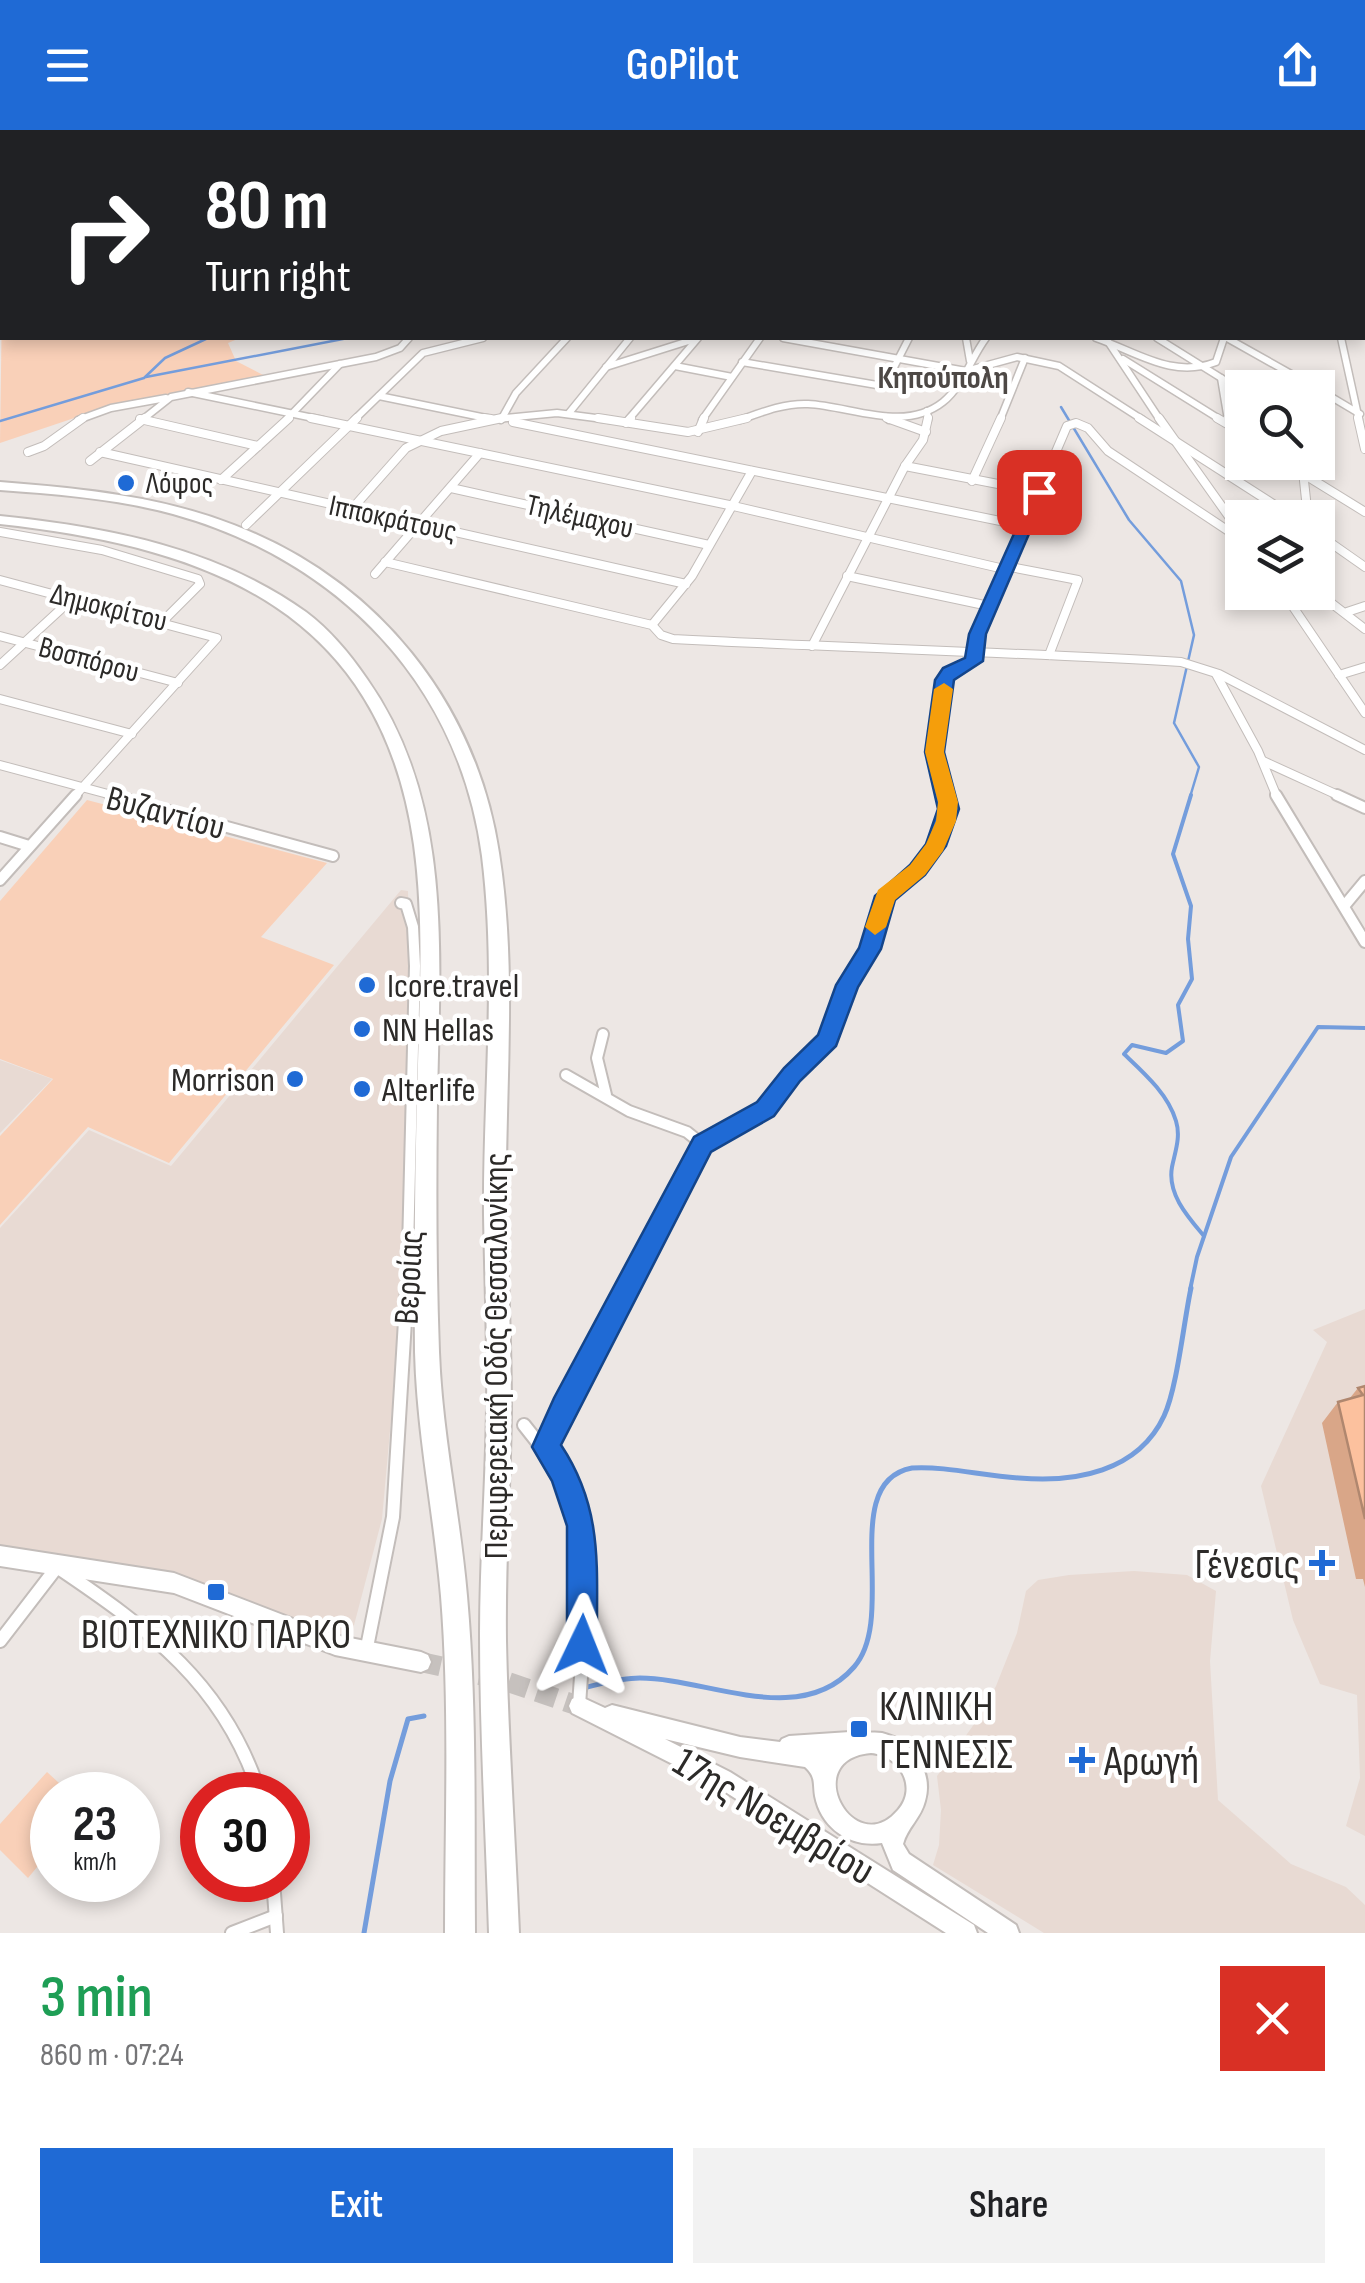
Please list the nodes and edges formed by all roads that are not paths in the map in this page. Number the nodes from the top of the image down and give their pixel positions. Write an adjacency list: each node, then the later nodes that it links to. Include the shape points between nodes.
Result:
1 (407, 340): 24 (street, via 393,351)
2 (453, 340): 18 (street)
3 (473, 340): 18 (street)
4 (565, 340): 44 (street)
5 (628, 340): 26 (street)
6 (693, 340): 26 (street)
7 (697, 340): 25 (street)
8 (758, 340): 22 (street)
9 (795, 340): 21 (street)
10 (908, 340): 21 (street)
11 (966, 340): 23 (street)
12 (985, 340): 23 (street)
13 (1107, 340): 19 (street); 27 (street, via 1168,367)
14 (1160, 340): 27 (street)
15 (1225, 340): 27 (street, via 1218,359)
16 (1230, 340): 28 (street)
17 (1342, 340): 40 (street)
18 (442, 346): 34 (street, via 423,353)
19 (1118, 356): 45 (street); 51 (street)
20 (1025, 358): 29 (street); 51 (street, via 1059,366); 62 (street)
21 (896, 359): 22 (street, via 885,382 871,386); 29 (street)
22 (742, 362): 30 (street)
23 (970, 362): 29 (street)
24 (340, 364): 33 (street); 41 (street)
25 (675, 366): 30 (street); 46 (street)
26 (606, 367): 39 (street)
27 (1204, 368): 31 (street)
28 (1284, 370)
29 (966, 371): 38 (street, via 942,403)
30 (732, 377): 48 (street)
31 (1221, 378): 32 (street); 37 (street)
32 (1225, 380)
33 (188, 392): 35 (street); 41 (street)
34 (379, 396): 44 (street); 47 (street)
35 (172, 398): 43 (street); 54 (street, via 89,415 49,446)
36 (1335, 399): 40 (street)
37 (1225, 401)
38 (926, 411): 42 (street); 49 (street)
39 (569, 413): 44 (street); 46 (street)
40 (1361, 414): 53 (street)
41 (290, 415): 47 (street); 52 (street)
42 (886, 417): 48 (street, via 800,404); 49 (street)
43 (140, 419): 52 (street); 55 (street)
44 (500, 420): 50 (street); 59 (street)
45 (1225, 422)
46 (626, 423): 48 (street)
47 (346, 426): 50 (street); 66 (street)
48 (698, 432)
49 (926, 432): 58 (street)
50 (418, 439): 56 (street); 70 (street, via 386,464)
51 (1180, 445): 68 (street); 72 (street)
52 (258, 446): 60 (street)
53 (1365, 450)
54 (28, 452)
55 (100, 452): 57 (street); 60 (street, Ιπποκράτους)
56 (480, 454): 64 (street); 69 (street)
57 (90, 461)
58 (905, 466): 62 (street); 67 (street)
59 (752, 471): 67 (street); 69 (street)
60 (220, 480): 66 (street, Ιπποκράτους)
61 (1311, 480): 71 (street)
62 (972, 481): 65 (street)
63 (0, 486): 145 (highway, Περιφερειακή Οδός Θεσσαλονίκης, via 163,508 238,531 300,561 352,596 398,645 445,709 468,759 487,836 497,950 493,1598)
64 (452, 488): 75 (street); 80 (street, Τηλέμαχου)
65 (1039, 492): 76 (street); 77 (street, via 1067,426 1080,424 1108,451)
66 (278, 493): 70 (street, Ιπποκράτους); 74 (street)
67 (889, 500): 76 (street); 79 (street)
68 (1267, 500)
69 (730, 506): 79 (street); 80 (street)
70 (352, 510): 75 (street, Ιπποκράτους)
71 (1365, 512)
72 (1225, 514)
73 (0, 520): 144 (highway, Περιφερειακή Οδός Θεσσαλονίκης, via 95,534 187,558 290,608 357,677 405,766 428,913 428,1393 458,1662)
74 (246, 524)
75 (418, 524): 82 (street); 88 (street, Ιπποκράτους)
76 (1025, 526): 83 (street)
77 (1225, 526)
78 (0, 532): 95 (street, via 126,555 198,579)
79 (868, 539): 83 (street); 86 (street)
80 (709, 545): 88 (street)
81 (1335, 546): 84 (street)
82 (385, 562): 85 (street); 96 (street)
83 (1005, 567): 91 (street); 102 (street, via 1078,580)
84 (1365, 567)
85 (375, 574)
86 (848, 576): 91 (street); 100 (street)
87 (0, 580): 89 (street, Δημοκρίτου)
88 (686, 584): 96 (street)
89 (74, 598): 95 (street, Δημοκρίτου); 99 (street)
90 (1335, 604): 94 (street)
91 (989, 606): 101 (street)
92 (1365, 606): 94 (street)
93 (1295, 610): 106 (street)
94 (1347, 612): 97 (street)
95 (163, 621): 107 (street, Δημοκρίτου, via 217,638)
96 (652, 625): 100 (street, via 673,639)
97 (1365, 630)
98 (0, 636): 99 (street, Βοσπόρου)
99 (25, 642): 103 (street); 107 (street, Βοσπόρου)
100 (812, 646): 101 (street)
101 (976, 652): 102 (street); 129 (street, via 974,661 944,680 934,752 948,809 936,846 885,896 870,949 847,985 828,1040 766,1109)
102 (1048, 655): 105 (street, via 1181,662)
103 (0, 665)
104 (1365, 667): 106 (street)
105 (1216, 674): 111 (street); 114 (street)
106 (1339, 675): 109 (street)
107 (178, 683): 110 (street)
108 (0, 698): 110 (street)
109 (1365, 713)
110 (132, 734): 116 (street)
111 (1340, 738): 112 (street); 113 (street)
112 (1365, 739)
113 (1365, 750)
114 (1263, 761): 117 (street); 124 (street, via 1290,821)
115 (0, 765): 116 (street, Βυζαντίου)
116 (82, 790): 119 (street); 120 (street, Βυζαντίου)
117 (1365, 808)
118 (0, 837): 119 (street)
119 (29, 846): 121 (street)
120 (333, 856)
121 (0, 880)
122 (1365, 881): 124 (street)
123 (401, 903): 134 (street, Βεροίας, via 413,926 415,966 406,1332 393,1518)
124 (1345, 906): 125 (street)
125 (1365, 942)
126 (603, 1034): 128 (street, via 597,1058)
127 (566, 1075): 128 (street)
128 (606, 1096): 129 (street)
129 (702, 1144): 131 (street)
130 (524, 1425): 131 (street)
131 (546, 1447): 136 (street, via 572,1492 584,1545)
132 (0, 1556): 134 (street, via 174,1583)
133 (0, 1640): 139 (street, via 57,1568 130,1614 206,1688)
134 (366, 1652): 135 (street)
135 (421, 1662)
136 (579, 1706): 138 (street); 146 (street, 17ης Νοεμβρίου, via 723,1778)
137 (860, 1741): 138 (street, 17ης Νοεμβρίου); 140 (street, via 838,1754); 141 (street, via 888,1746 911,1772 914,1802)
138 (740, 1747): 140 (street, 17ης Νοεμβρίου, via 809,1757)
139 (251, 1772)
140 (827, 1780): 141 (street, via 834,1812 851,1830 874,1836)
141 (896, 1830): 147 (street, 17ης Νοεμβρίου, via 894,1849 904,1866)
142 (276, 1925): 143 (street)
143 (232, 1933)
144 (460, 1933)
145 (504, 1933)
146 (966, 1933)
147 (1008, 1933)

